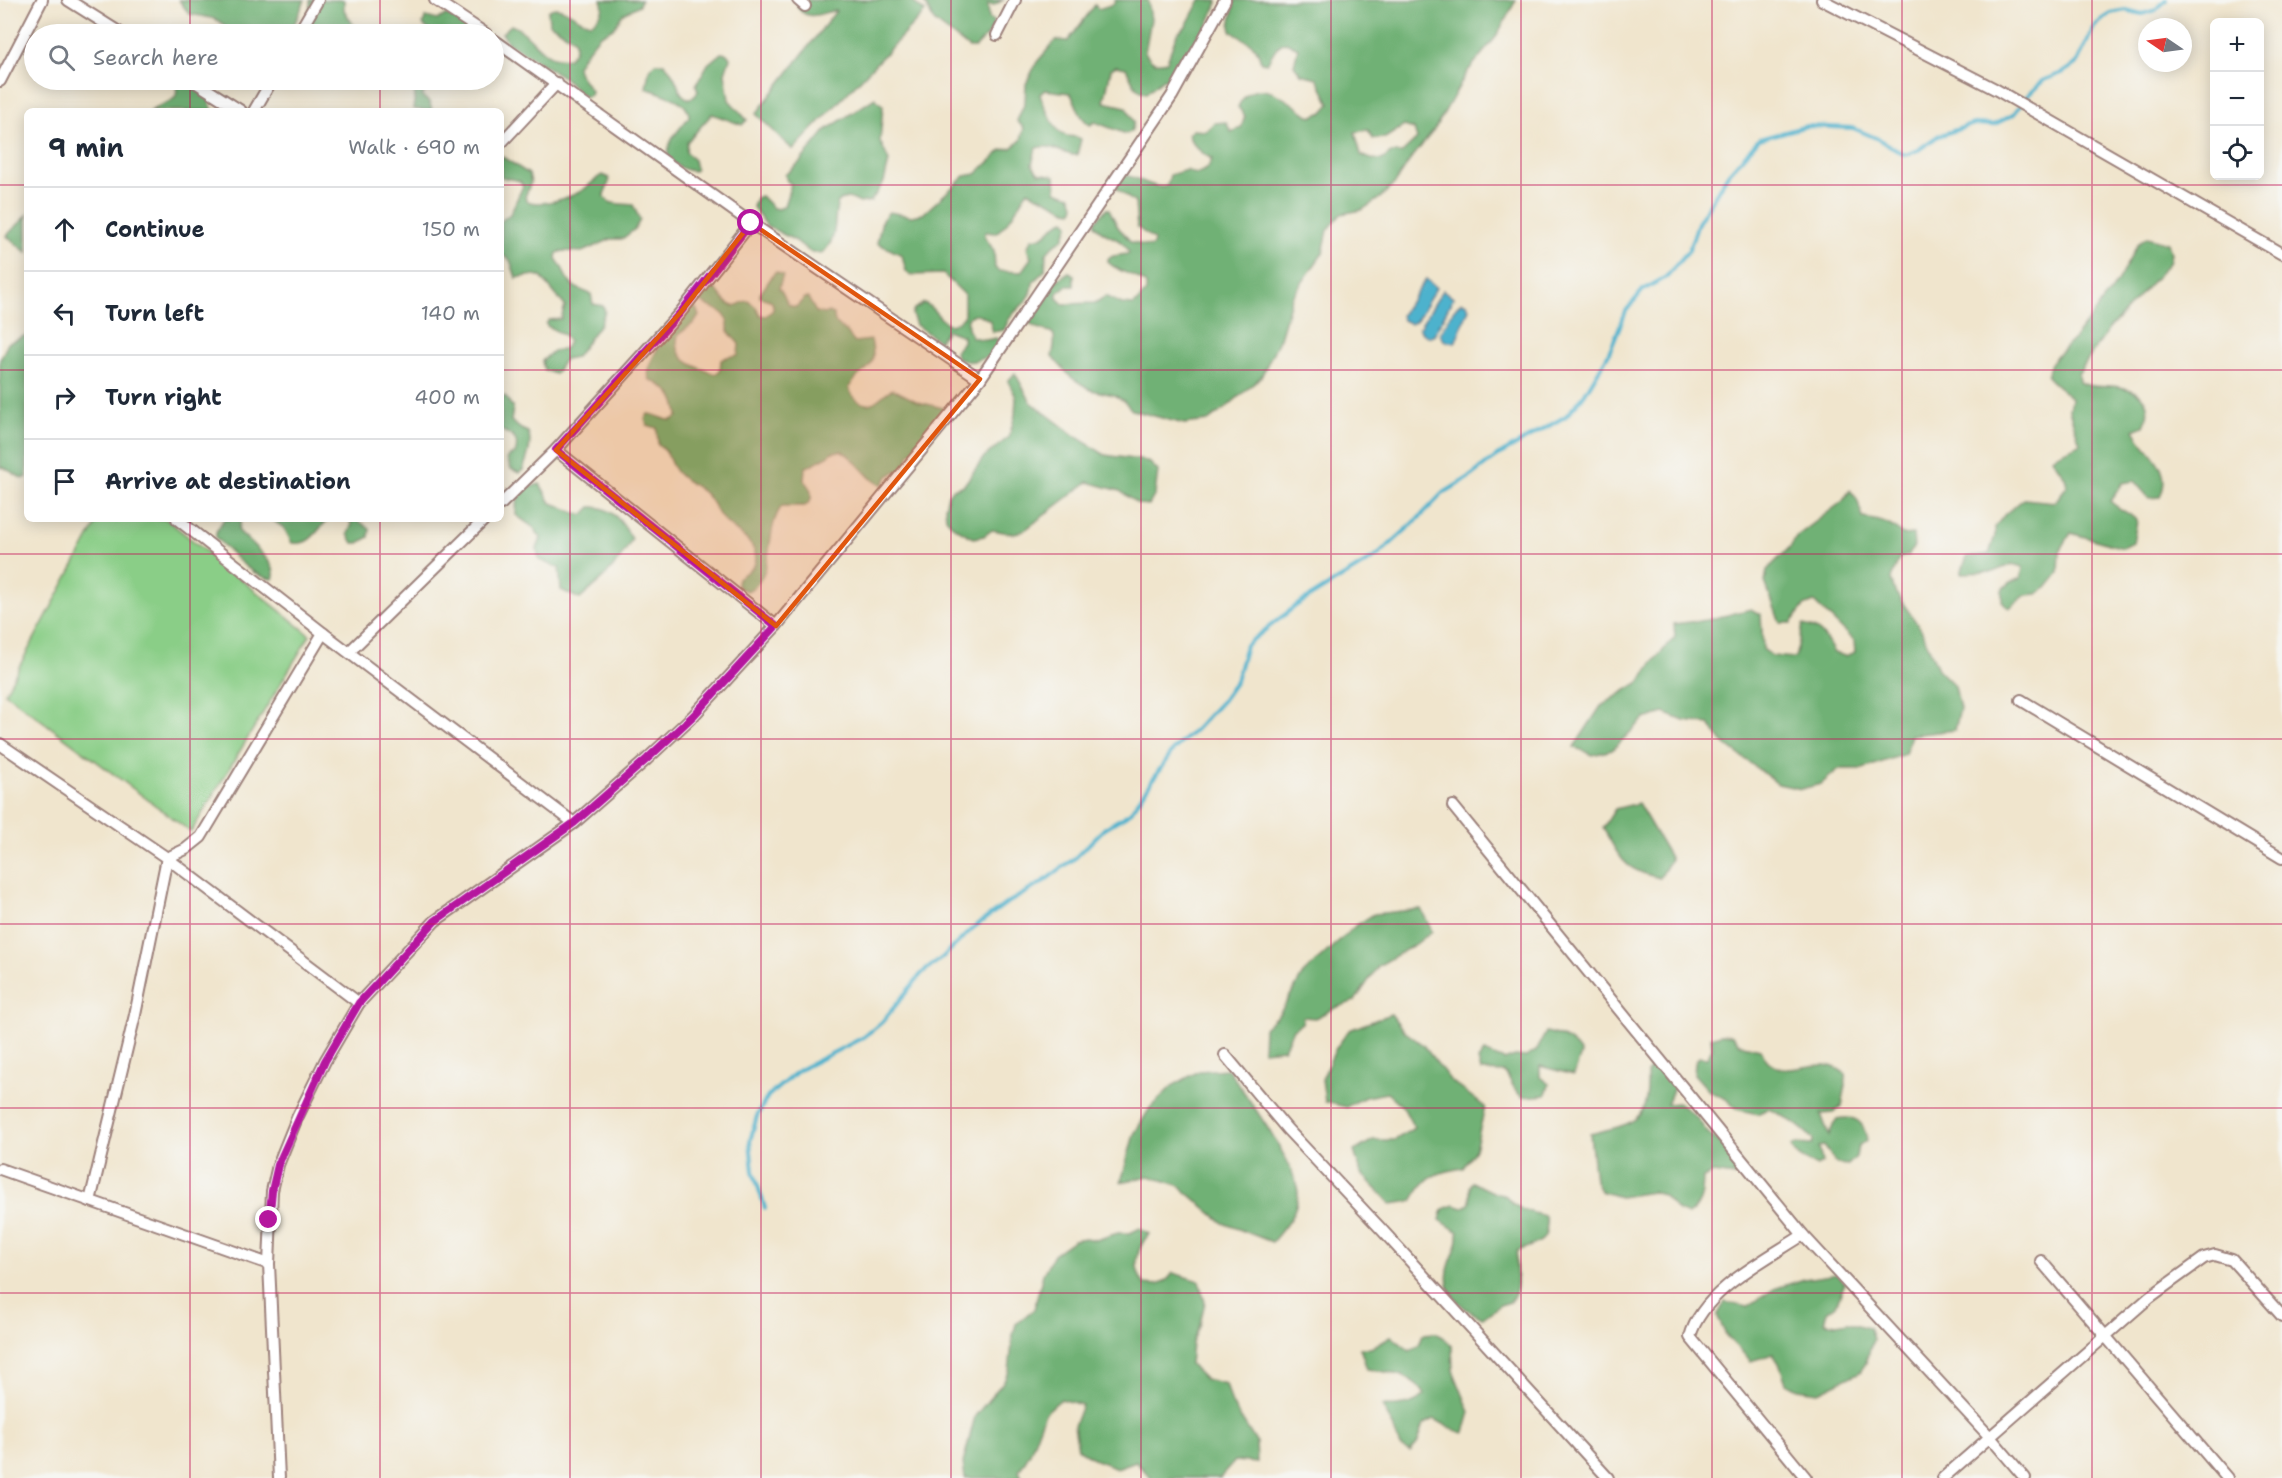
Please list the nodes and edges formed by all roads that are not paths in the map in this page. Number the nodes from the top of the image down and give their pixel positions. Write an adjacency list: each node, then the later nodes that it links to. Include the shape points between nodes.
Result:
1 (42, 0): 8 (street)
2 (68, 0): 9 (street)
3 (318, 0): 10 (street)
4 (435, 0): 11 (street)
5 (1016, 0): 13 (street)
6 (1225, 0): 24 (street, via 1172,96)
7 (1822, 0): 23 (street, via 1995,89)
8 (30, 24)
9 (106, 24)
10 (304, 24)
11 (471, 24)
12 (24, 35): 15 (street)
13 (997, 35)
14 (504, 47): 16 (street)
15 (0, 81)
16 (557, 83): 21 (street); 22 (street)
17 (207, 90): 19 (street)
18 (266, 90): 20 (street)
19 (235, 108)
20 (256, 108)
21 (504, 140)
22 (751, 223): 24 (street); 25 (street, via 680,313)
23 (2282, 254)
24 (980, 379): 29 (street)
25 (556, 450): 26 (street); 29 (street)
26 (504, 501)
27 (181, 522): 30 (street)
28 (482, 522): 31 (street)
29 (776, 626): 35 (street, via 694,715)
30 (323, 633): 31 (street); 36 (street, via 201,837)
31 (349, 652): 35 (street)
32 (2021, 700): 37 (street)
33 (0, 744): 36 (street)
34 (1454, 806): 42 (street)
35 (574, 823): 38 (street, via 435,921)
36 (167, 858): 38 (street); 41 (street, via 135,1015)
37 (2282, 858)
38 (359, 1003): 44 (street, via 325,1061 278,1165 272,1191)
39 (1226, 1055): 49 (street, via 1287,1130)
40 (0, 1169): 41 (street)
41 (90, 1201): 44 (street)
42 (1803, 1236): 47 (street); 50 (street, via 1731,1283 1694,1321 1690,1337)
43 (2041, 1261): 46 (street)
44 (269, 1264): 48 (street)
45 (2282, 1316): 46 (street, via 2232,1260 2215,1256 2204,1258 2150,1297)
46 (2106, 1336): 47 (street); 53 (street)
47 (1990, 1437): 51 (street); 52 (street)
48 (279, 1478)
49 (1608, 1478)
50 (1806, 1478)
51 (1943, 1478)
52 (2025, 1478)
53 (2227, 1478)

